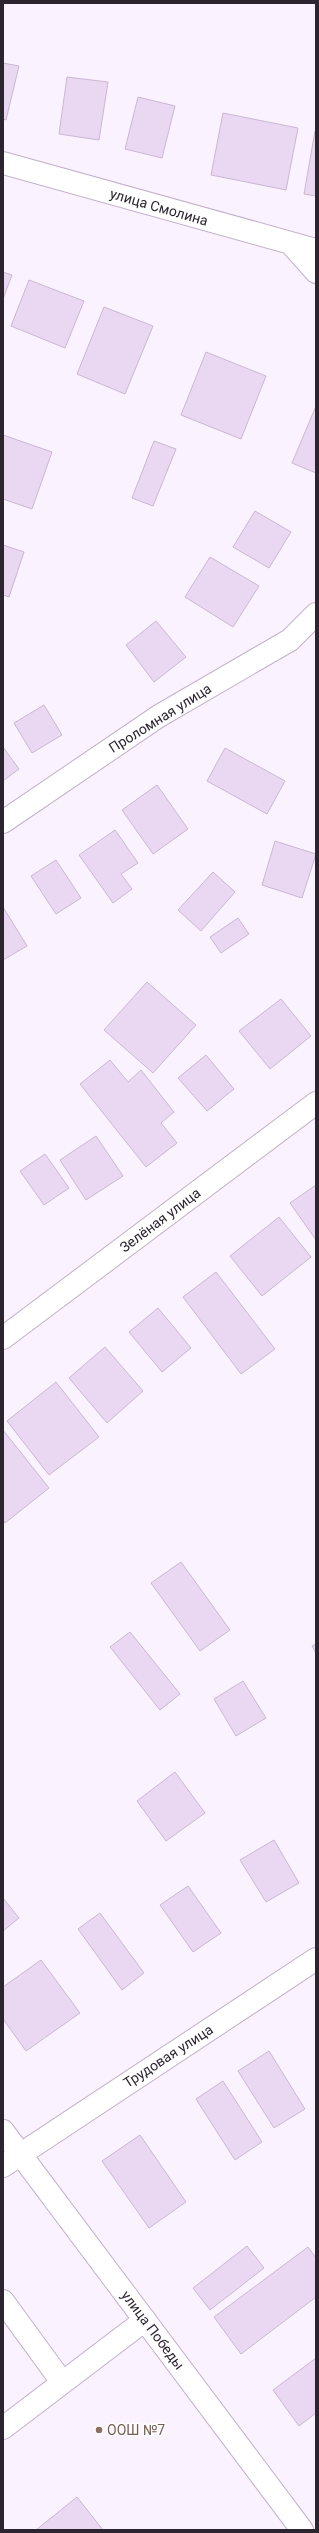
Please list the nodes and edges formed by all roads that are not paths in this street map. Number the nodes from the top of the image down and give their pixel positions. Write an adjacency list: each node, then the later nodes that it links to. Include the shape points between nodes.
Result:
1 (3, 162): 2 (street, улица Смолина)
2 (292, 245): 3 (street, улица Смолина); 4 (street)
3 (316, 250)
4 (316, 272)
5 (316, 614): 6 (street, Проломная улица, via 290,640 159,716)
6 (3, 822)
7 (316, 1103): 8 (street, Зелёная улица)
8 (3, 1338)
9 (316, 1959): 11 (street, Трудовая улица)
10 (3, 2132): 11 (street, улица Победы)
11 (21, 2153): 12 (street, Трудовая улица); 14 (street, улица Победы)
12 (3, 2166)
13 (3, 2301): 15 (street)
14 (145, 2320): 15 (street); 17 (street, улица Победы)
15 (62, 2382): 16 (street)
16 (3, 2428)
17 (302, 2530)

